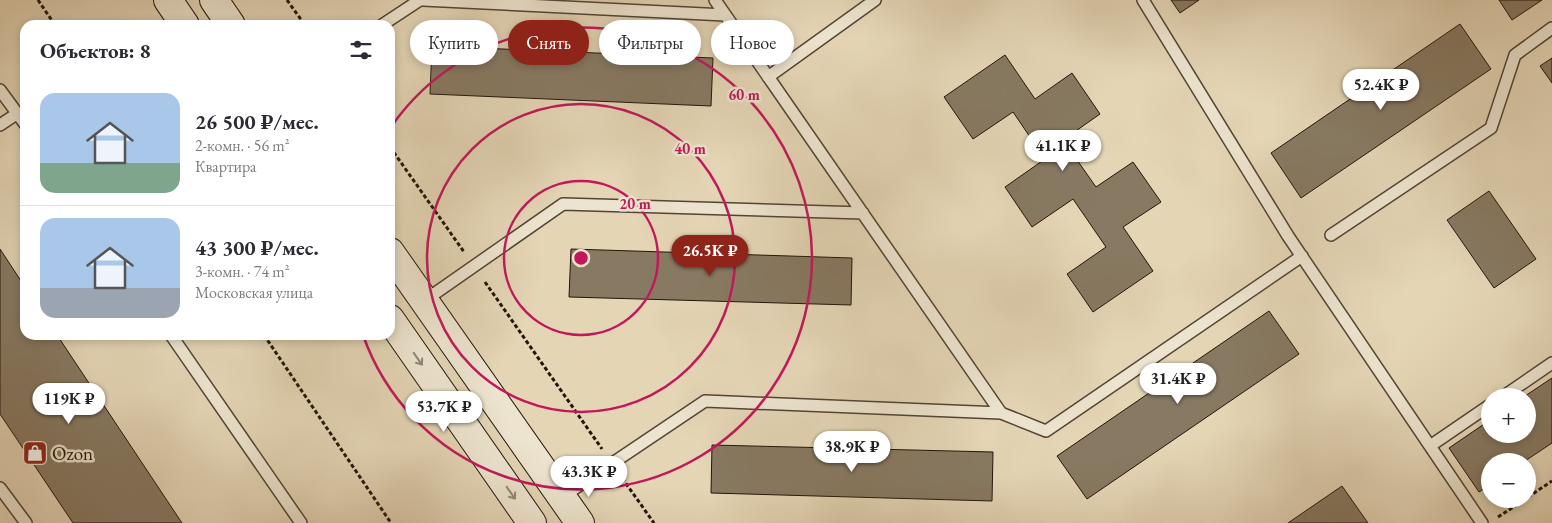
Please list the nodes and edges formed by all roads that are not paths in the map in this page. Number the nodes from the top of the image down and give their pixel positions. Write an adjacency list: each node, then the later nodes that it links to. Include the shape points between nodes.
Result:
1 (168, 0): 8 (main road)
2 (214, 0): 9 (main road)
3 (422, 0): 7 (lane); 10 (lane)
4 (715, 0): 7 (lane)
5 (876, 0): 12 (lane)
6 (1143, 0): 19 (lane)
7 (725, 15): 12 (lane)
8 (182, 20)
9 (228, 20)
10 (390, 20)
11 (1552, 28): 18 (lane, via 1514,55 1492,128)
12 (768, 77): 17 (lane)
13 (0, 90): 14 (lane)
14 (18, 114): 15 (lane); 16 (lane)
15 (20, 117)
16 (0, 125)
17 (863, 213): 21 (lane, via 562,204); 27 (lane)
18 (1331, 235)
19 (1302, 256): 27 (lane, via 1046,431); 28 (lane)
20 (395, 259): 21 (main road)
21 (424, 300): 30 (main road)
22 (395, 326): 33 (main road, one-way to 33)
23 (174, 340): 32 (lane)
24 (1552, 364): 25 (lane)
25 (1516, 388)
26 (1481, 412): 28 (lane)
27 (1001, 413): 30 (lane, via 705,401)
28 (1430, 446): 35 (lane)
29 (0, 488): 31 (lane)
30 (562, 497): 34 (main road)
31 (26, 523)
32 (301, 523)
33 (532, 523)
34 (580, 523)
35 (1482, 523)

